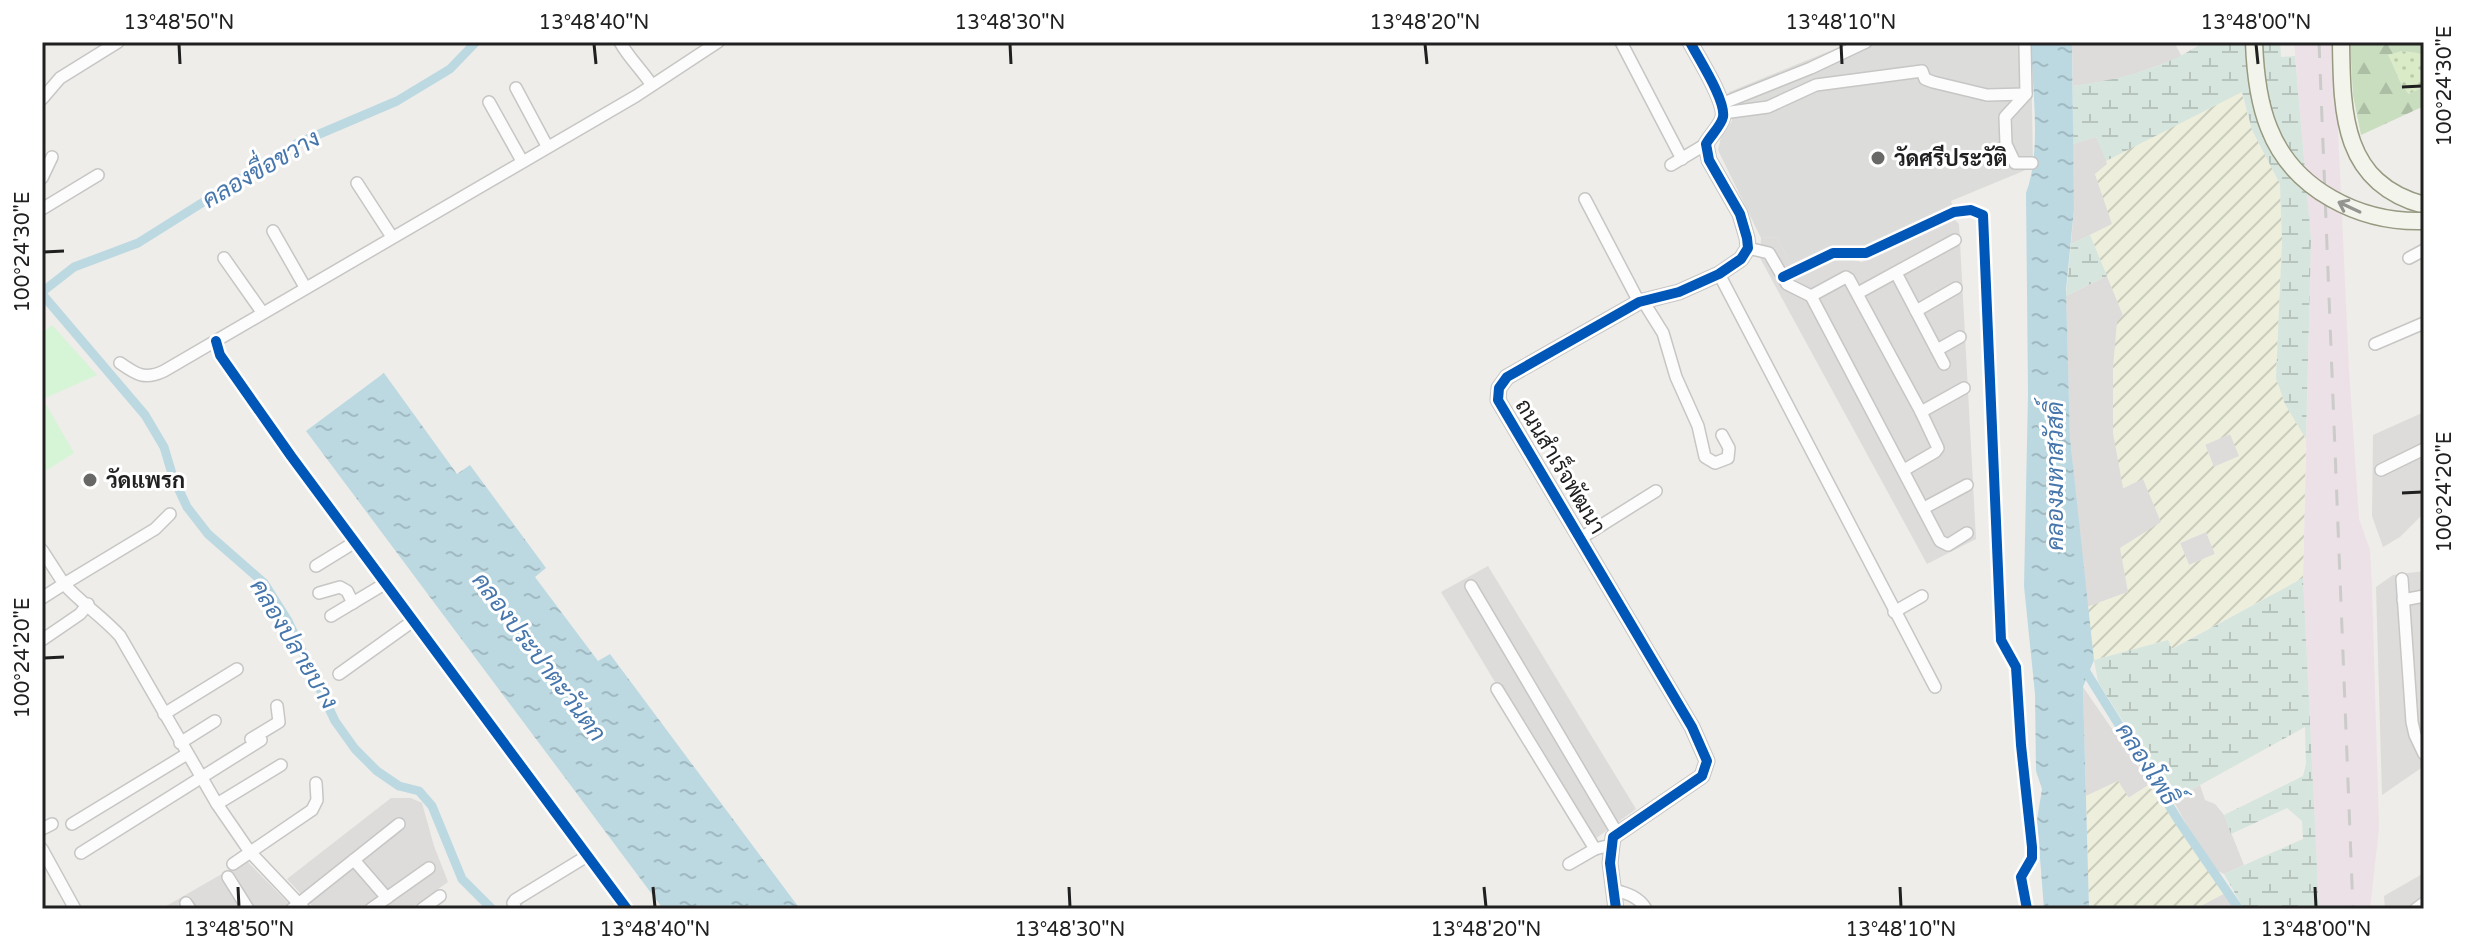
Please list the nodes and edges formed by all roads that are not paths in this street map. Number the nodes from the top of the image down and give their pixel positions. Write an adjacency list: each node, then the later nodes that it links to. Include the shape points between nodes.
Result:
1 (118, 42): 11 (street)
2 (620, 42): 10 (street)
3 (718, 42): 10 (street)
4 (1621, 42): 17 (street, via 1676,162)
5 (1690, 42): 16 (street)
6 (1866, 42): 16 (street)
7 (2254, 42): 28 (main road, one-way to 7, bridge, via 2372,217 2345,207 2286,159 2269,129 2260,97)
8 (2341, 42): 26 (main road, via 2341,92 2356,152 2383,188)
9 (2025, 45): 13 (street)
10 (651, 84): 18 (street)
11 (47, 87): 14 (street)
12 (516, 88): 18 (street)
13 (2026, 94): 16 (street, via 1987,95 1933,82 1922,71 1816,85 1768,107); 21 (street, via 2005,117 2006,144 2015,163)
14 (42, 99)
15 (489, 102): 20 (street)
16 (1722, 108): 17 (street, via 1722,121)
17 (1706, 144): 32 (street, via 1709,160 1740,214)
18 (547, 146): 20 (street)
19 (52, 157): 23 (street)
20 (522, 161): 30 (street)
21 (2032, 163)
22 (98, 175): 27 (street)
23 (42, 178)
24 (357, 183): 30 (street)
25 (1585, 199): 43 (street)
26 (2424, 205)
27 (42, 209)
28 (2424, 221)
29 (273, 231): 39 (street)
30 (392, 237): 39 (street)
31 (1955, 240): 36 (street)
32 (1748, 248): 37 (street, ถนนสำเร็จพัฒนา); 38 (street, via 1769,253)
33 (2424, 250): 35 (street)
34 (224, 258): 45 (street)
35 (2409, 258)
36 (1896, 273): 41 (street); 44 (street)
37 (1719, 274): 43 (street, ถนนสำเร็จพัฒนา); 79 (street)
38 (1783, 277): 42 (street); 124 (street, via 1833,253 1866,253 1954,212 1983,215 2001,640 2016,667 2032,847 2021,877)
39 (305, 287): 45 (street)
40 (1956, 288): 44 (street)
41 (1858, 293): 42 (street, via 1846,277); 54 (street)
42 (1811, 296): 57 (street)
43 (1641, 302): 55 (street, via 1663,333 1705,457 1715,463 1728,458); 64 (street, ถนนสำเร็จพัฒนา, via 1507,377 1499,388 1498,400)
44 (1916, 311): 50 (street)
45 (262, 312): 48 (street)
46 (2424, 323): 49 (street)
47 (1960, 337): 50 (street)
48 (216, 341): 51 (street, via 152,376 139,376); 65 (street, via 217,351)
49 (2375, 344)
50 (1937, 350): 52 (street)
51 (120, 363)
52 (1944, 364)
53 (1964, 388): 54 (street)
54 (1921, 412): 57 (street, via 1938,448)
55 (1722, 435)
56 (2424, 449): 58 (street)
57 (1904, 470): 61 (street)
58 (2381, 470)
59 (1967, 485): 61 (street)
60 (1656, 491): 64 (street)
61 (1924, 508): 63 (street, via 1943,544)
62 (170, 514): 70 (street, via 155,529)
63 (1967, 533)
64 (1581, 538): 100 (street, ถนนสำเร็จพัฒนา, via 1707,761 1702,776)
65 (355, 542): 67 (street); 69 (street)
66 (42, 550): 70 (street)
67 (316, 566)
68 (2402, 579): 76 (street)
69 (386, 583): 77 (street); 81 (street)
70 (64, 584): 75 (street); 78 (street)
71 (1471, 586): 100 (street)
72 (319, 593): 77 (street, via 340,587)
73 (1922, 596): 79 (street)
74 (2424, 596): 76 (street)
75 (42, 598)
76 (2403, 600): 93 (street, via 2412,722)
77 (353, 603): 80 (street)
78 (88, 604): 82 (street); 88 (street, via 120,636)
79 (1894, 612): 85 (street)
80 (331, 616)
81 (413, 621): 84 (street); 105 (street)
82 (42, 640)
83 (237, 669): 88 (street)
84 (339, 674)
85 (1935, 687)
86 (1497, 689): 102 (street)
87 (277, 706): 95 (street, via 279,722)
88 (164, 714): 91 (street)
89 (215, 721): 91 (street)
90 (261, 740): 95 (street)
91 (180, 743): 92 (street)
92 (187, 754): 95 (street); 98 (street)
93 (2424, 754)
94 (281, 765): 97 (street)
95 (198, 776): 97 (street); 104 (street)
96 (316, 783): 103 (street, via 312,810)
97 (217, 804): 103 (street)
98 (72, 824)
99 (399, 824): 106 (street)
100 (1614, 839): 102 (street); 111 (street)
101 (42, 849): 116 (street)
102 (1595, 849): 108 (street)
103 (250, 852): 107 (street); 115 (street)
104 (81, 853)
105 (587, 856): 120 (street, via 515,900); 121 (street)
106 (354, 860): 113 (street); 115 (street)
107 (233, 864)
108 (1569, 864)
109 (429, 868): 113 (street)
110 (228, 877): 117 (street)
111 (1614, 890): 122 (street); 123 (street, via 1630,894)
112 (440, 896): 119 (street)
113 (387, 898): 118 (street)
114 (2424, 903): 125 (street)
115 (298, 907)
116 (75, 909)
117 (248, 909)
118 (371, 909)
119 (422, 909)
120 (516, 909)
121 (627, 909)
122 (1616, 909)
123 (1646, 909)
124 (2027, 909)
125 (2416, 909)

